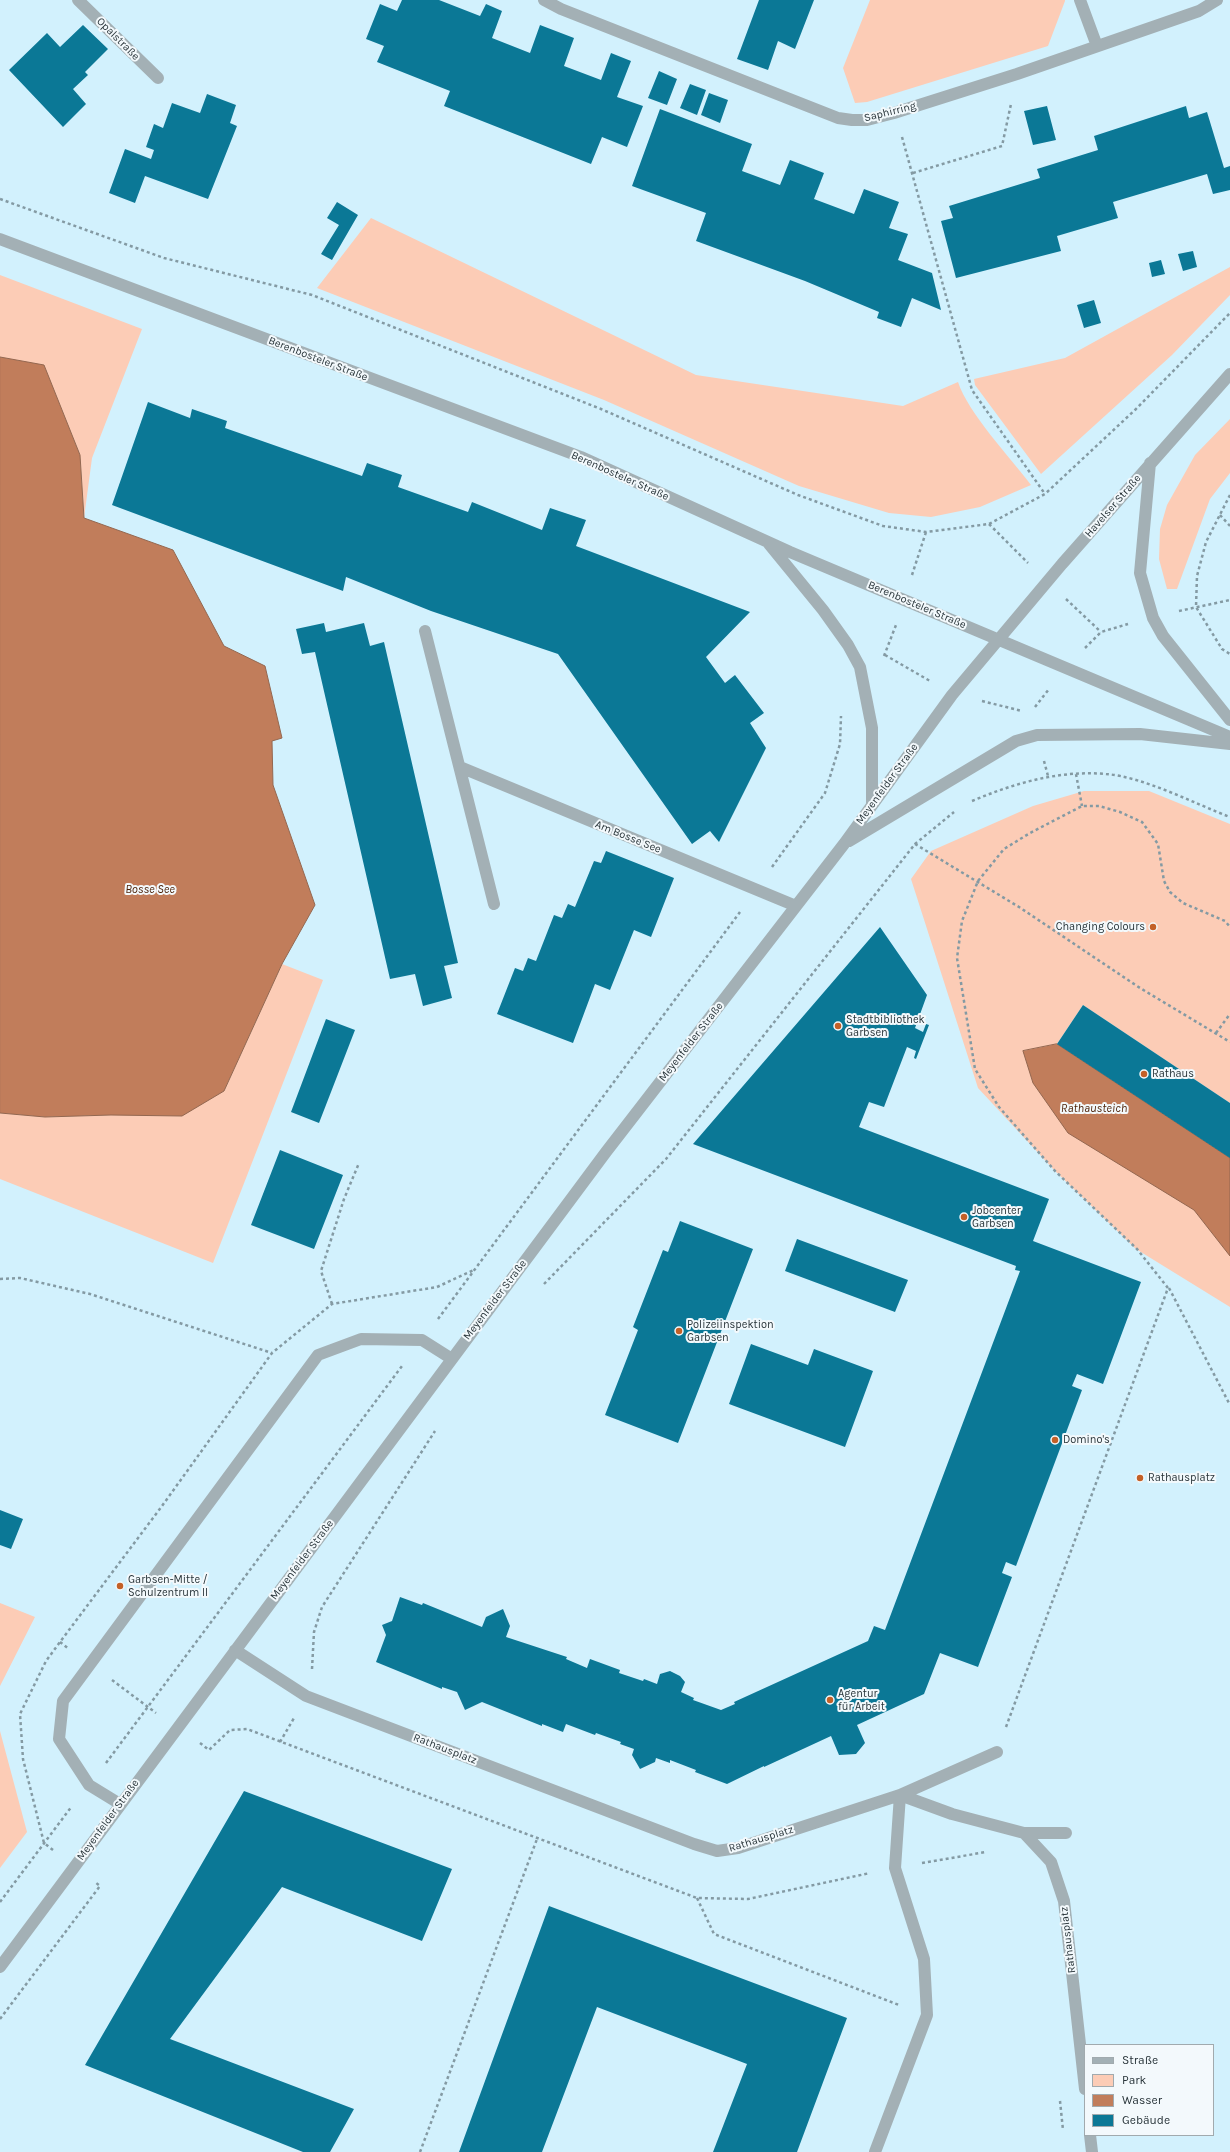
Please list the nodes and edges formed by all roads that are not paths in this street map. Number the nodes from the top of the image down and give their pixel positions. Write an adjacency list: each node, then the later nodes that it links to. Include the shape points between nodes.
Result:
1 (78, 0): 6 (street, Opalstraße)
2 (544, 0): 5 (street, Saphirring, via 838,118 852,120 867,120 894,113)
3 (1080, 0): 5 (street)
4 (1217, 0): 5 (street, Saphirring, via 1199,11)
5 (1097, 46)
6 (158, 78)
7 (0, 239): 10 (street, Berenbosteler Straße, via 581,457)
8 (1230, 374): 9 (street, Havelser Straße)
9 (1150, 463): 12 (street, Havelser Straße); 13 (street, via 1140,573 1153,618 1163,636)
10 (767, 542): 12 (street, Berenbosteler Straße); 17 (street, via 823,610 860,667 872,728)
11 (425, 631): 16 (street)
12 (998, 639): 14 (street, Berenbosteler Straße); 17 (street, Meyenfelder Straße, via 952,694)
13 (1230, 720)
14 (1230, 737)
15 (1230, 744): 18 (street, via 1140,734 1037,735 1016,741)
16 (460, 767): 19 (street); 20 (street, Am Bosse See)
17 (872, 804): 18 (street, Meyenfelder Straße)
18 (844, 844): 20 (street, Meyenfelder Straße)
19 (494, 904)
20 (796, 906): 21 (street, Meyenfelder Straße, via 606,1152)
21 (452, 1359): 22 (street, Meyenfelder Straße); 25 (street, via 422,1340 361,1339 318,1355 63,1701 59,1739 89,1785)
22 (235, 1650): 24 (street, Rathausplatz, via 306,1696 717,1851 738,1848); 25 (street, Meyenfelder Straße)
23 (997, 1752): 24 (street, Rathausplatz)
24 (900, 1795): 26 (street, via 952,1814); 31 (street, via 895,1868 924,1959 927,2015)
25 (120, 1804): 28 (street, Meyenfelder Straße)
26 (1024, 1833): 27 (street); 29 (street, Rathausplatz, via 1051,1862 1064,1901)
27 (1066, 1833)
28 (0, 1967)
29 (1084, 2079)
30 (1090, 2136): 32 (street)
31 (875, 2152)
32 (1092, 2152)

